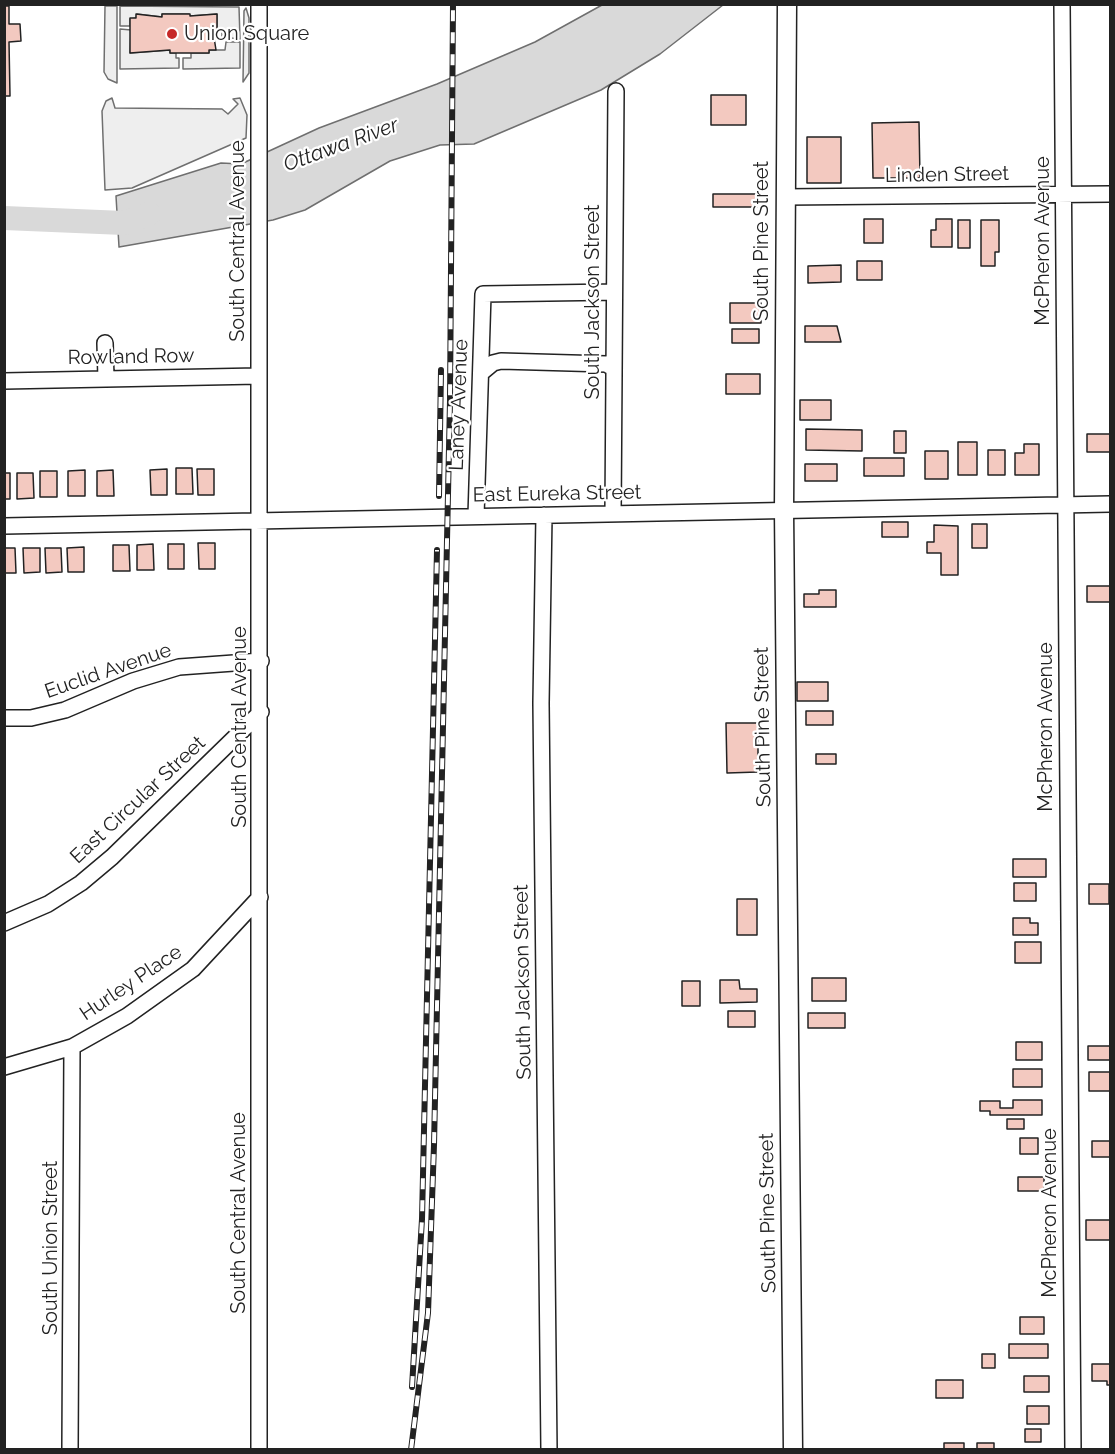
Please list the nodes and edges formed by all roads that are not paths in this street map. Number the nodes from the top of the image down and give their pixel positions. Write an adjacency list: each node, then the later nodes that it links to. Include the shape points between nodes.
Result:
1 (259, 4): 12 (street, South Central Avenue)
2 (786, 4): 7 (main road, South Pine Street)
3 (1062, 4): 5 (street, McPheron Avenue)
4 (616, 91): 8 (street, South Jackson Street)
5 (1064, 194): 6 (street, Linden Street); 7 (street, Linden Street); 16 (street, McPheron Avenue)
6 (1110, 194)
7 (785, 197): 17 (main road, South Pine Street)
8 (613, 292): 10 (street, South Jackson Street); 11 (street, Laney Avenue, via 483,294)
9 (105, 343): 13 (street)
10 (613, 368): 11 (street, via 606,364 501,361); 18 (street, South Jackson Street)
11 (481, 373): 20 (street, Laney Avenue)
12 (258, 376): 13 (street, Rowland Row); 21 (street, South Central Avenue)
13 (106, 379): 14 (street, Rowland Row)
14 (4, 381)
15 (1110, 504): 16 (street, East Eureka Street)
16 (1066, 505): 17 (street, East Eureka Street); 34 (street, McPheron Avenue)
17 (784, 510): 18 (street, East Eureka Street); 33 (main road, South Pine Street)
18 (613, 514): 19 (street, East Eureka Street)
19 (544, 515): 20 (street, East Eureka Street); 32 (street, South Jackson Street, via 541,715)
20 (476, 516): 21 (street, East Eureka Street)
21 (261, 521): 22 (street, East Eureka Street); 23 (street, South Central Avenue)
22 (4, 526)
23 (261, 661): 24 (street, South Central Avenue); 25 (street, Euclid Avenue, via 179,667 133,681 65,710 31,718)
24 (261, 712): 26 (street, South Central Avenue); 27 (street, East Circular Street, via 81,883 48,904)
25 (4, 718)
26 (260, 897): 28 (street, Hurley Place, via 193,969 128,1017); 31 (street, South Central Avenue)
27 (4, 924)
28 (72, 1047): 29 (street, Hurley Place); 30 (street, South Union Street)
29 (4, 1067)
30 (70, 1449)
31 (260, 1449)
32 (549, 1449)
33 (793, 1449)
34 (1073, 1449)

